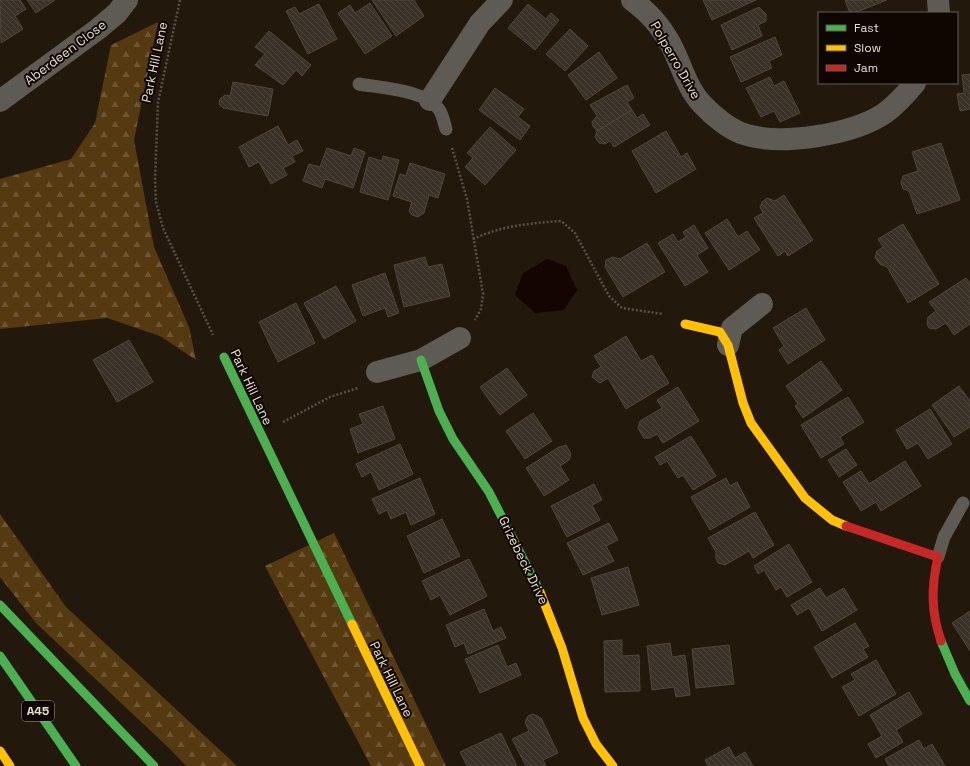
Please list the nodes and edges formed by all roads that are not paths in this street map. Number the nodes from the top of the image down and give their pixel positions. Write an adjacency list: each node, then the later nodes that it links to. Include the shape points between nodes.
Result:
1 (127, 0): 9 (street, Aberdeen Close, via 117,13 98,29)
2 (502, 0): 8 (street, via 480,23)
3 (632, 0): 7 (street, Polperro Drive, via 651,14 670,43 689,85 702,104 740,133 773,140 805,139 862,124 884,113 902,99)
4 (938, 0): 5 (street)
5 (939, 12)
6 (359, 84): 8 (lane, via 415,94)
7 (914, 84)
8 (430, 100): 10 (lane, via 440,111)
9 (0, 101)
10 (446, 129)
11 (762, 304): 14 (street, via 732,328)
12 (685, 324): 14 (main road, via 720,332)
13 (460, 338): 16 (street)
14 (728, 345): 19 (main road, via 743,403 751,423 805,498 832,520 864,534)
15 (224, 357): 27 (main road, Park Hill Lane)
16 (421, 360): 17 (street); 28 (main road, Grizebeck Drive, via 439,411 453,439 489,492 541,592 562,648 583,718 596,744)
17 (377, 372)
18 (964, 503): 19 (lane, via 944,536)
19 (938, 557): 22 (main road, via 932,586 936,628 950,666)
20 (0, 605): 26 (main road)
21 (0, 656): 25 (main road, A45)
22 (970, 701)
23 (0, 751): 24 (main road)
24 (10, 766)
25 (76, 766)
26 (154, 766)
27 (420, 766)
28 (613, 766)

